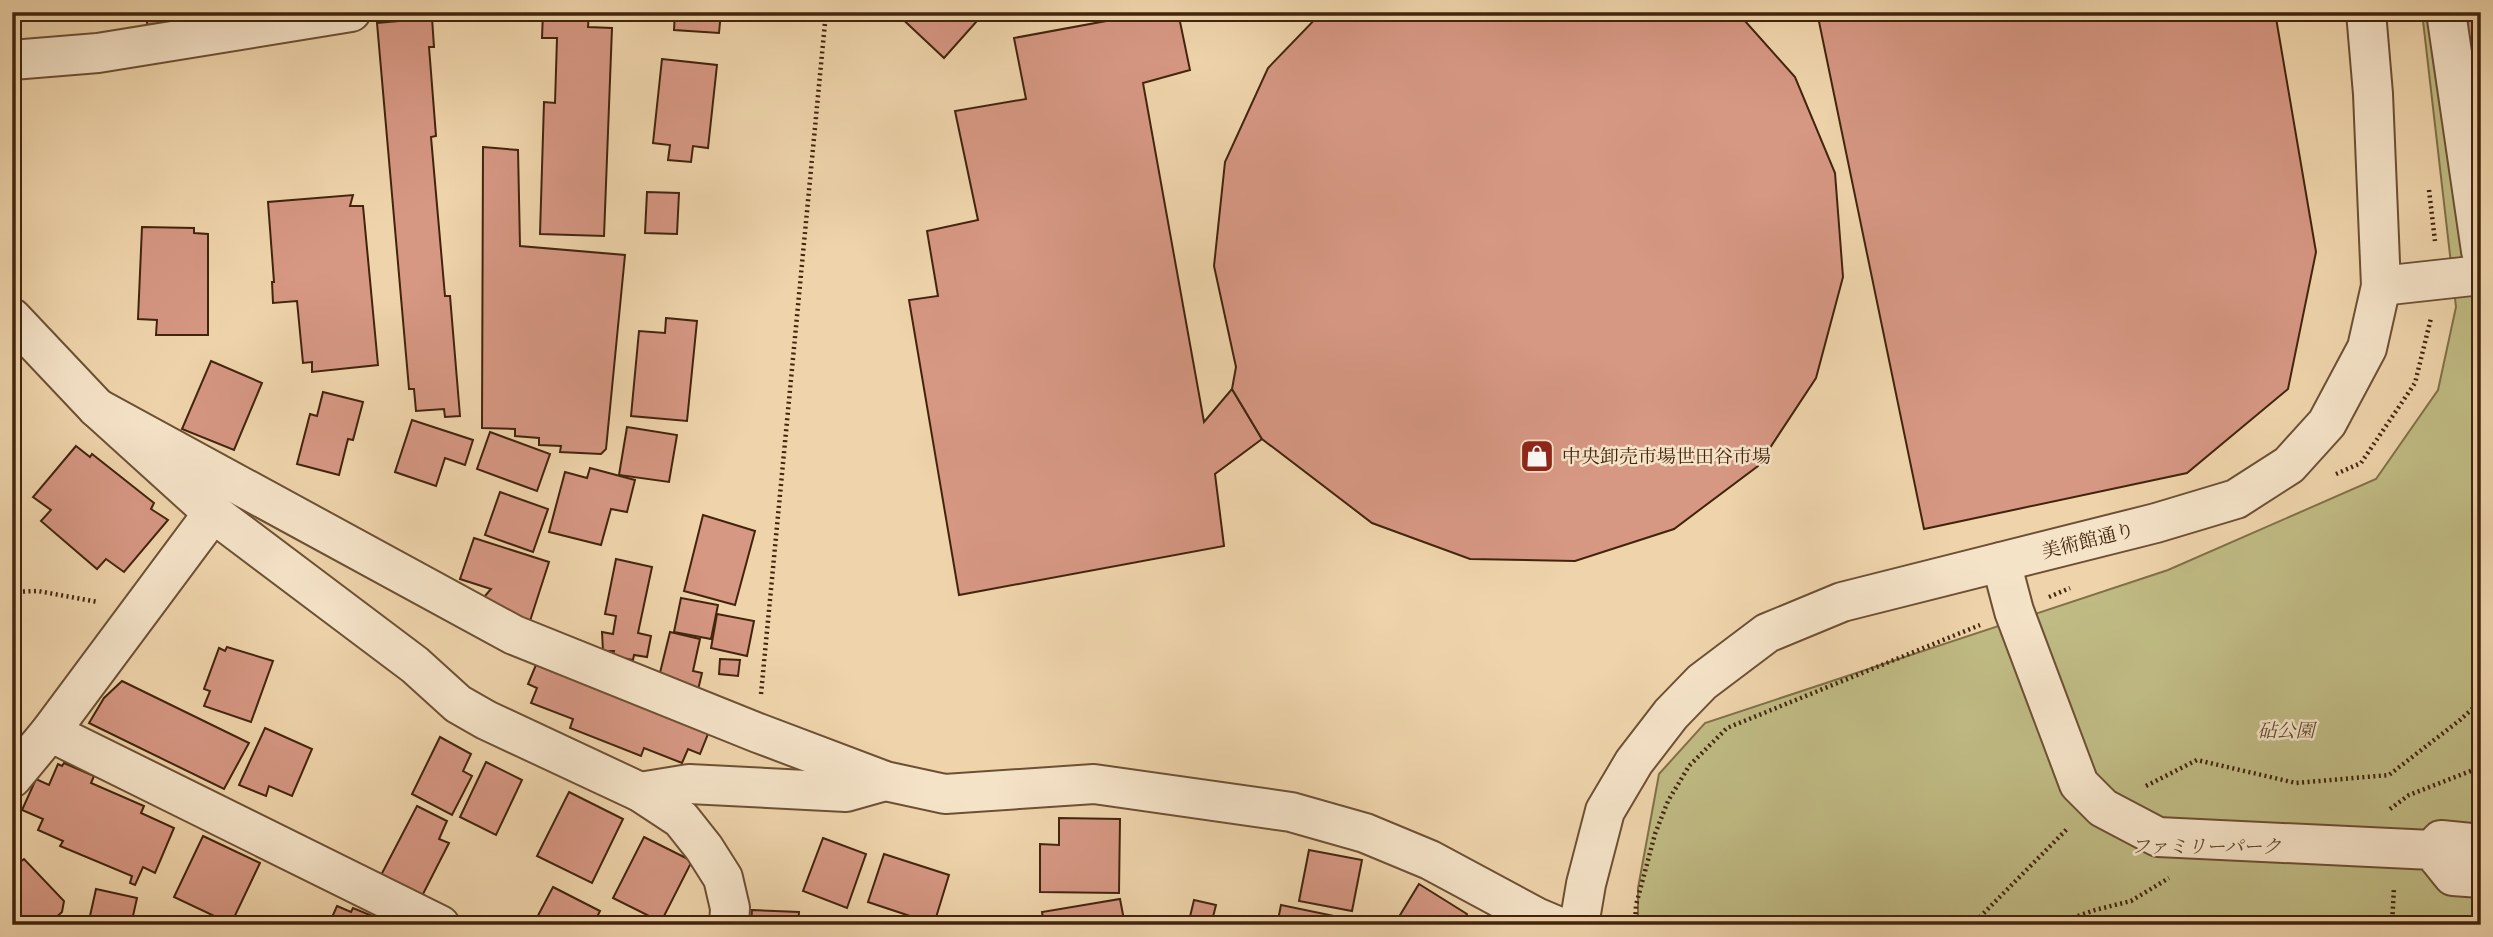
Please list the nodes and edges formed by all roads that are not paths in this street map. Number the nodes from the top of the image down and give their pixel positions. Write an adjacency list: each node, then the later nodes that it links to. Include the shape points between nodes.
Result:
1 (351, 12): 4 (street, via 98,53)
2 (2365, 12): 7 (street, 美術館通り)
3 (2446, 12): 5 (street)
4 (12, 60)
5 (2481, 251)
6 (2481, 275): 7 (street)
7 (2381, 286): 11 (street, 美術館通り, via 2367,348 2327,423 2289,465 2236,499)
8 (12, 318): 9 (street)
9 (97, 408): 10 (street); 14 (street, via 514,635)
10 (213, 513): 12 (street); 15 (street, via 415,665 458,704)
11 (2001, 562): 17 (street, via 2014,611 2080,784 2103,808 2158,837); 22 (street, 美術館通り, via 1842,602 1767,633 1702,682 1671,713 1634,762 1605,811)
12 (50, 732): 13 (street); 19 (street)
13 (12, 778)
14 (885, 781): 15 (street, via 846,792 689,784); 21 (street, via 945,794 1094,784 1291,812 1365,833 1430,860)
15 (640, 792): 20 (street, via 681,819 704,848 723,878)
16 (2481, 844): 17 (street, via 2441,840)
17 (2431, 850): 18 (street, via 2453,876)
18 (2481, 878)
19 (440, 925)
20 (729, 925)
21 (1555, 925)
22 (1579, 925)

